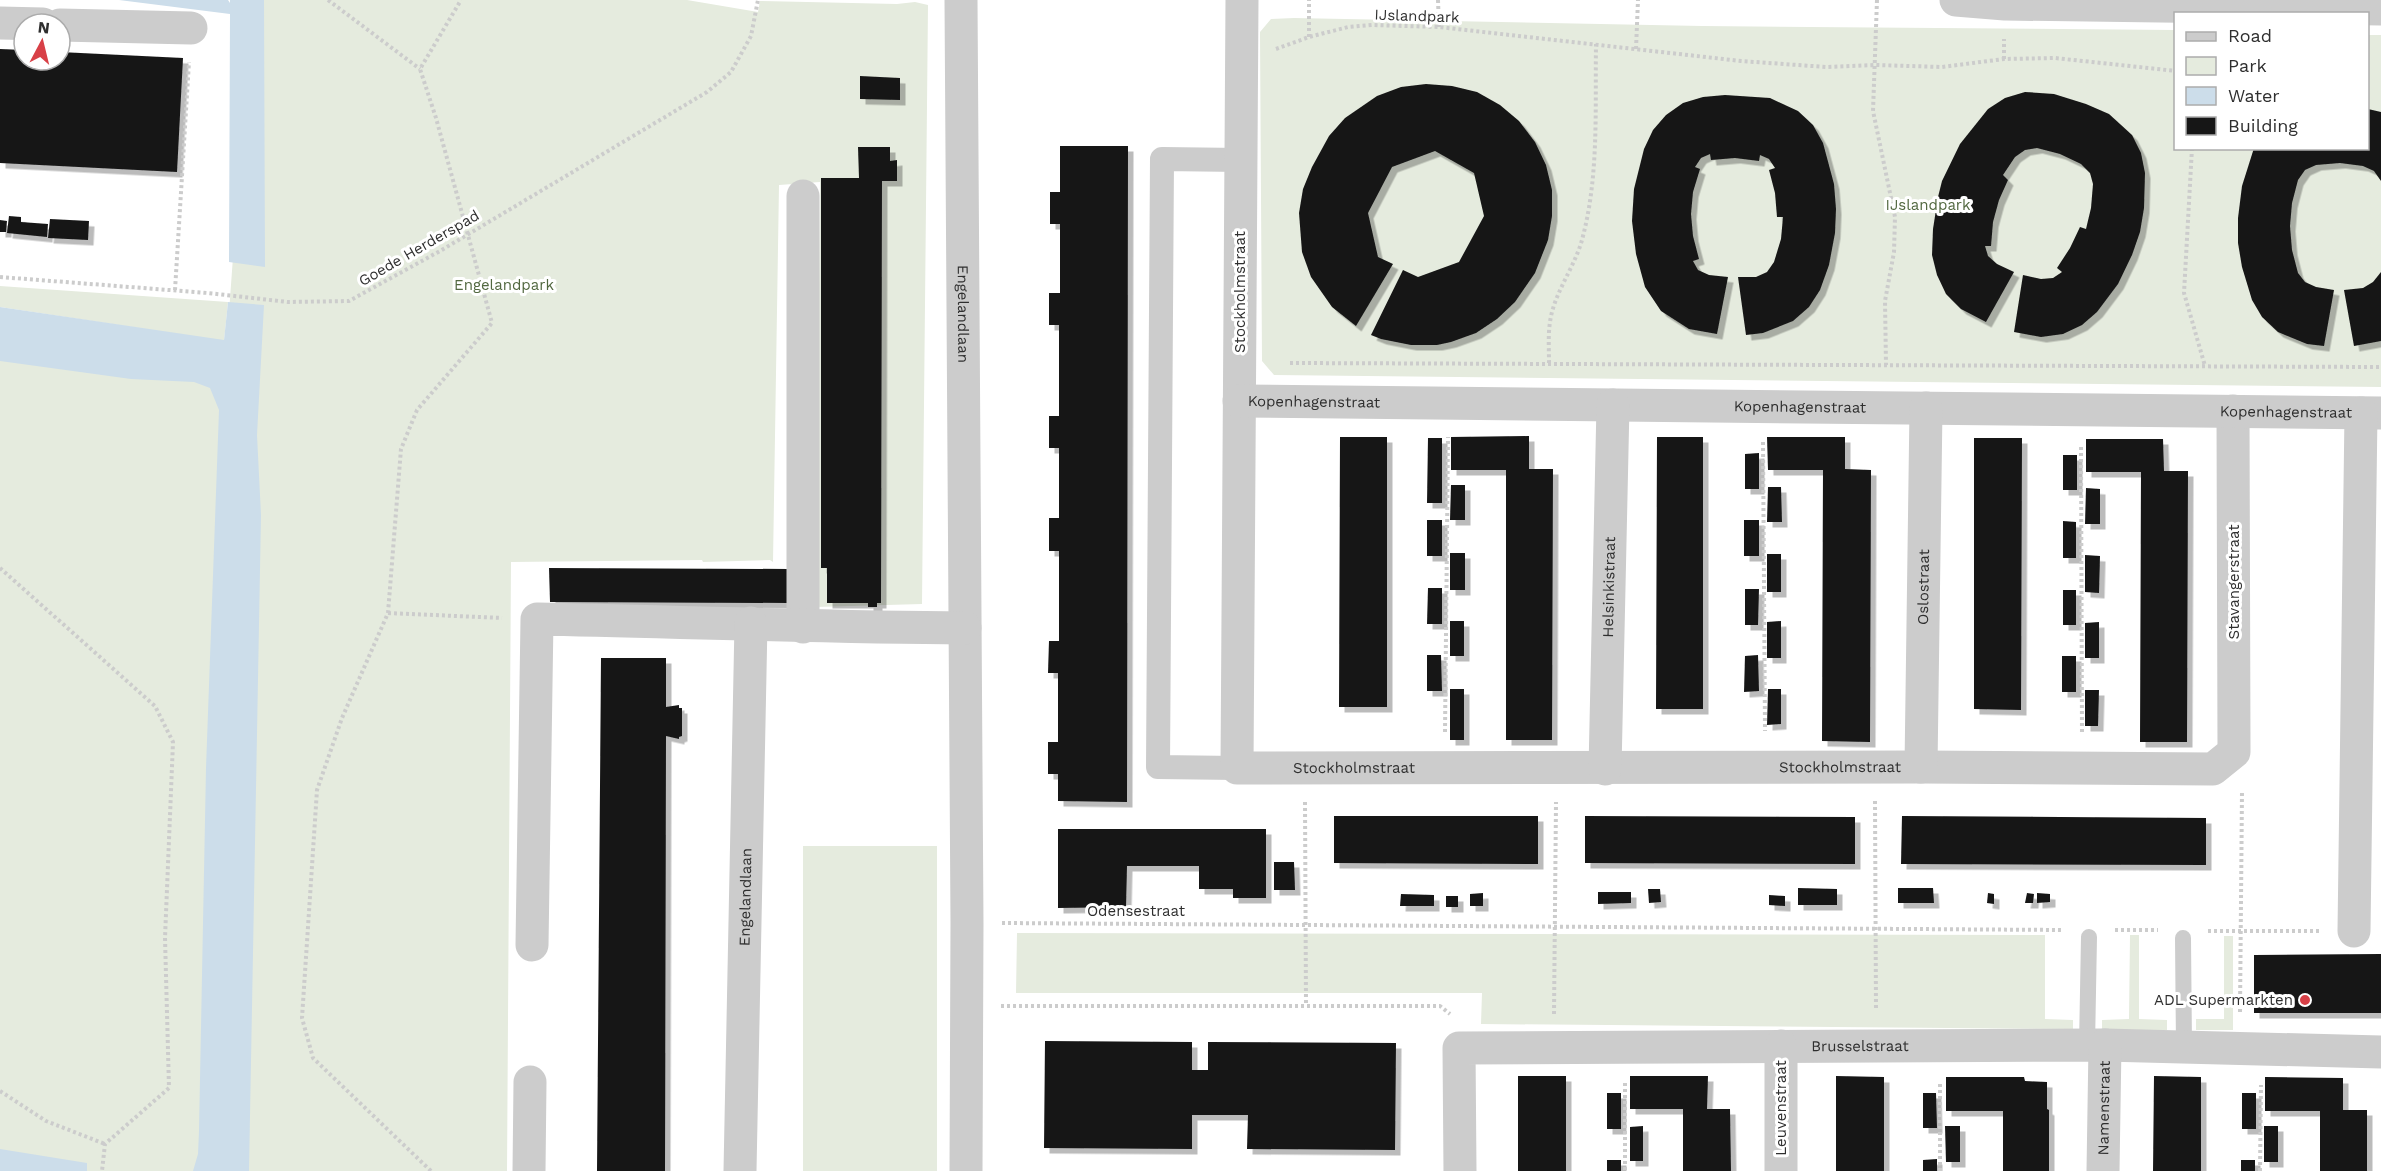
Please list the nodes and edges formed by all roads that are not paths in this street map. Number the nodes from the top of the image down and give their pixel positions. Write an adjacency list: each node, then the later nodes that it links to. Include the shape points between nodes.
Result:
1 (961, 0): 16 (street, Engelandlaan)
2 (1242, 0): 7 (street, Stockholmstraat)
3 (1956, 0): 4 (street)
4 (2381, 9)
5 (72, 24): 6 (street)
6 (191, 28)
7 (1241, 160): 9 (street, Stockholmstraat); 19 (street, via 1162,159 1158,767)
8 (804, 196): 15 (street)
9 (1239, 401): 10 (street, Kopenhagenstraat); 19 (street, Stockholmstraat)
10 (1613, 405): 11 (street, Kopenhagenstraat); 20 (street, Helsinkistraat)
11 (1926, 408): 12 (street, Kopenhagenstraat); 18 (street, Oslostraat)
12 (2233, 411): 13 (street, Kopenhagenstraat); 17 (street, Stavangerstraat)
13 (2371, 413): 21 (street, Kopenhagenstraat)
14 (751, 623): 15 (street); 24 (street, via 537,619); 31 (street, Engelandlaan)
15 (803, 627): 16 (street)
16 (965, 628): 32 (street, Engelandlaan)
17 (2234, 752): 18 (street, Stockholmstraat, via 2213,769)
18 (1921, 767): 20 (street, Stockholmstraat)
19 (1237, 768): 20 (street, Stockholmstraat)
20 (1605, 769)
21 (2354, 932)
22 (2089, 937): 25 (lane)
23 (2183, 938): 27 (lane)
24 (532, 945)
25 (2096, 1045): 26 (street, Brusselstraat); 27 (street, Brusselstraat); 35 (street, Namenstraat)
26 (1781, 1046): 33 (street, Brusselstraat, via 1459,1048); 34 (street, Leuvenstraat)
27 (2184, 1047): 28 (street, Brusselstraat)
28 (2381, 1052)
29 (530, 1082): 30 (street)
30 (529, 1171)
31 (740, 1171)
32 (966, 1171)
33 (1460, 1171)
34 (1781, 1171)
35 (2103, 1171)

